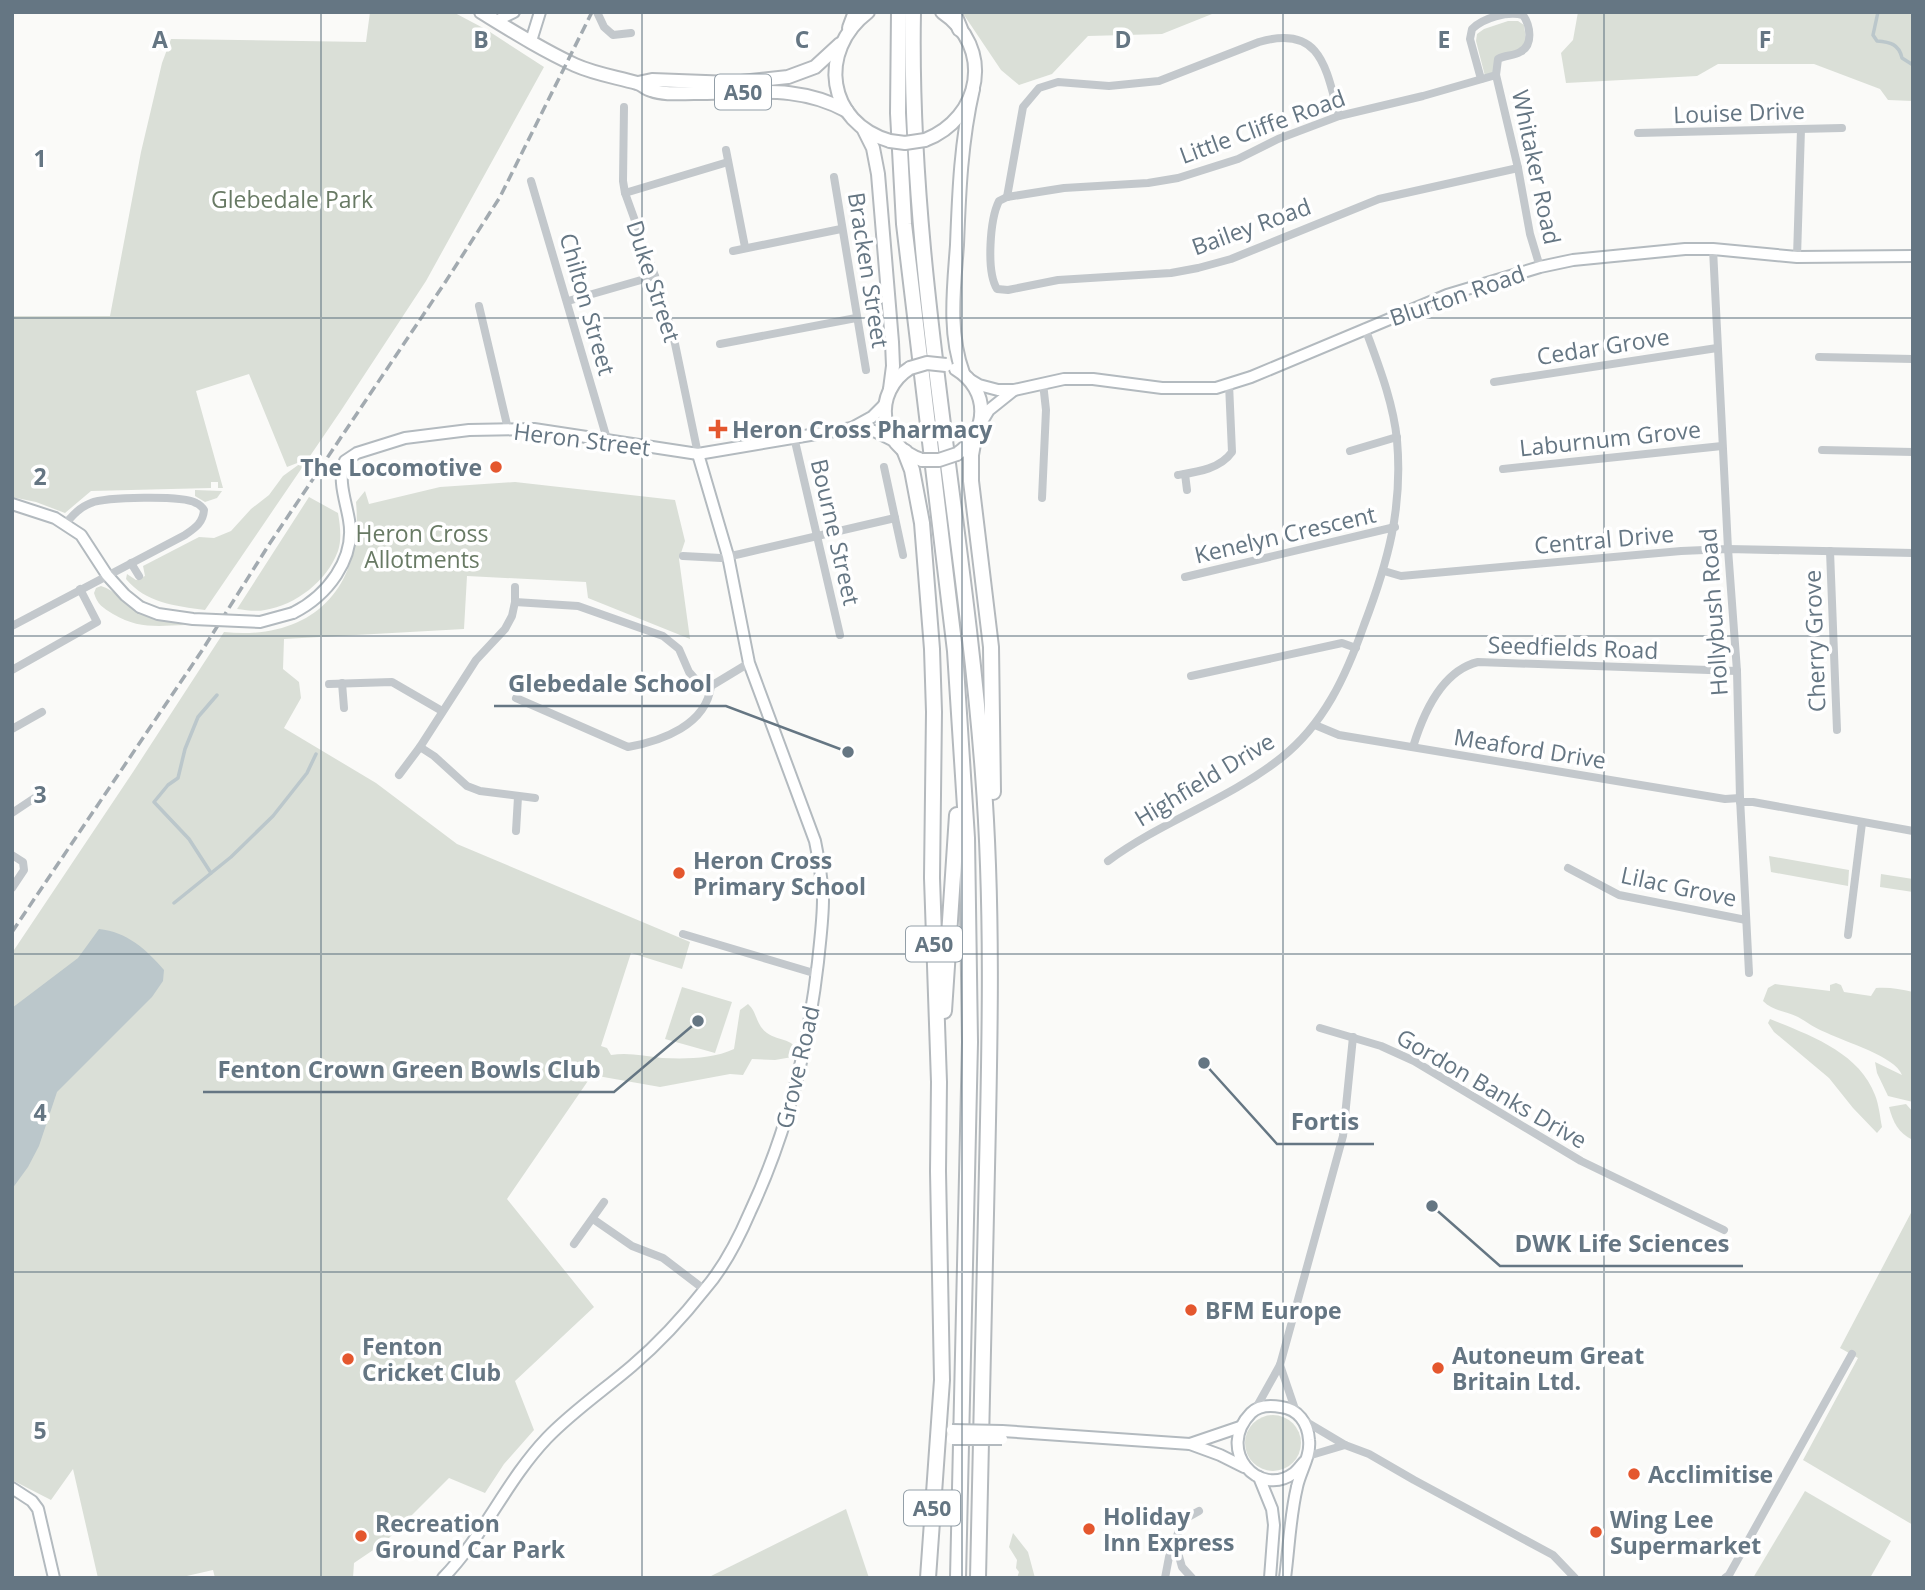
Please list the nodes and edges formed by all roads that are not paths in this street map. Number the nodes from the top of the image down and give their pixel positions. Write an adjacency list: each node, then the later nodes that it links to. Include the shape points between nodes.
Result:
1 (481, 12): 11 (main road, A50)
2 (514, 12): 11 (street)
3 (540, 12): 15 (street)
4 (597, 12): 14 (street, via 613,35)
5 (856, 12): 12 (highway)
6 (868, 12): 12 (main road, A50)
7 (899, 12): 98 (highway, A50, via 904,224)
8 (914, 12): 126 (highway, A50, via 918,196 976,701)
9 (942, 12): 13 (main road, A50)
10 (953, 12): 13 (highway)
11 (496, 21): 15 (main road, A50)
12 (850, 28): 16 (main road, A50)
13 (960, 29): 20 (main road, A50, via 975,62)
14 (631, 33)
15 (531, 41): 19 (main road, A50, via 591,71)
16 (841, 44): 19 (main road, A50, via 815,67 789,77 732,83); 22 (main road, A50, via 835,80)
17 (1496, 75): 18 (street, Little Cliffe Road); 18 (street, via 1498,59 1520,53 1527,44 1529,30 1523,15 1506,14 1472,29 1470,38); 30 (street, Whitaker Road)
18 (1481, 79): 23 (street, Little Cliffe Road)
19 (638, 83): 22 (main road, A50, via 663,92 795,93)
20 (973, 89): 26 (main road, A50, bridge, via 956,121 925,140 890,141); 52 (main road, A50, via 963,141 954,297 956,349)
21 (624, 107): 33 (street, Duke Street)
22 (847, 111): 26 (main road, A50)
23 (1339, 116): 34 (street, Little Cliffe Road, via 1238,159 1178,178); 34 (street, via 1320,56 1310,45 1289,37 1259,42 1159,81 1109,86 1058,82 1039,88 1023,107)
24 (1842, 128): 25 (street, Louise Drive)
25 (1801, 129): 27 (street, Louise Drive); 40 (street)
26 (864, 130): 56 (main road, A50, via 875,158 891,326)
27 (1638, 134)
28 (726, 150): 29 (street)
29 (728, 162): 33 (street); 36 (street)
30 (1518, 168): 34 (street, Bailey Road, via 1379,199 1231,259 1171,273 1058,279 1008,290 997,289 991,272 995,209); 41 (street, Whitaker Road)
31 (834, 177): 35 (street, Bracken Street)
32 (531, 181): 43 (street, Chilton Street)
33 (625, 193): 42 (street, Duke Street)
34 (1007, 197)
35 (841, 229): 36 (street); 45 (street, Bracken Street)
36 (746, 247): 38 (street)
37 (1713, 249): 40 (street, Blurton Road); 41 (street, Blurton Road, via 1604,256); 48 (street, Hollybush Road)
38 (733, 251)
39 (1913, 256): 40 (street, Blurton Road)
40 (1797, 257)
41 (1540, 267): 46 (street, Blurton Road, via 1447,295)
42 (655, 276): 43 (street); 71 (street, Duke Street, via 674,339)
43 (568, 301): 64 (street, Chilton Street)
44 (479, 306): 60 (street)
45 (856, 318): 47 (street); 51 (street, Bracken Street)
46 (1365, 328): 55 (street, Blurton Road); 63 (street, Highfield Drive)
47 (720, 344)
48 (1717, 348): 53 (street, Cedar Grove); 66 (street, Hollybush Road)
49 (1819, 357): 50 (street)
50 (1913, 359)
51 (866, 370)
52 (966, 376): 56 (main road, A50, bridge, via 946,365 927,363 911,368); 57 (street, Blurton Road, via 987,388); 61 (main road, A50, via 980,399)
53 (1494, 382)
54 (1043, 383): 55 (street, Blurton Road, via 1093,379 1202,389); 57 (street, Blurton Road); 75 (street)
55 (1229, 384): 74 (street, via 1232,452 1220,464 1182,475)
56 (890, 389): 58 (main road, A50)
57 (1014, 390): 61 (street, Blurton Road, via 989,411)
58 (885, 404): 59 (street); 65 (main road, A50, via 886,427)
59 (852, 428): 62 (street); 65 (street, via 874,431)
60 (508, 429): 64 (street, Heron Street); 89 (street, Heron Street, bridge, via 405,438 345,461 342,479 351,531 349,548 329,585 293,613 260,622 158,614 140,607)
61 (977, 432): 69 (main road, A50, bridge, via 957,454 939,460 922,460); 126 (highway, A50, via 971,481 993,679)
62 (794, 437): 71 (street); 80 (street, Bourne Street)
63 (1397, 437): 68 (street); 79 (street, Highfield Drive)
64 (607, 439): 71 (street, Heron Street)
65 (894, 441): 69 (main road, A50)
66 (1722, 446): 73 (street, Laburnum Grove); 81 (street, Hollybush Road)
67 (1822, 450): 70 (street)
68 (1350, 451)
69 (905, 452): 136 (highway, A50, via 922,523 932,649 932,878)
70 (1913, 452)
71 (698, 454): 84 (street, Grove Road)
72 (884, 467): 77 (street)
73 (1503, 469)
74 (1186, 490)
75 (1042, 498)
76 (12, 504): 78 (street)
77 (895, 518): 80 (street); 85 (street)
78 (65, 524): 87 (street, via 76,512 101,500 180,498 198,503 204,510 204,518 185,535); 89 (street, via 81,535)
79 (1395, 527): 88 (street, Highfield Drive); 91 (street, Kenelyn Crescent)
80 (817, 536): 84 (street); 96 (street, Bourne Street)
81 (1728, 549): 82 (street, Central Drive); 88 (street, Central Drive, via 1401,576); 101 (street, Hollybush Road)
82 (1830, 551): 83 (street, Central Drive); 112 (street, Cherry Grove)
83 (1913, 553)
84 (734, 555): 86 (street); 99 (street, Grove Road)
85 (903, 555)
86 (683, 556)
87 (131, 563): 89 (street); 90 (street)
88 (1384, 571): 97 (street, Highfield Drive)
89 (107, 575): 93 (street)
90 (139, 576)
91 (1185, 578)
92 (515, 587): 94 (street)
93 (80, 589): 95 (street); 100 (street, via 97,622)
94 (515, 602): 105 (street, via 578,606 663,636 679,649 696,680); 108 (street, via 505,629 476,660)
95 (12, 626)
96 (840, 635)
97 (1356, 648): 102 (street, via 1342,643); 110 (street, Highfield Drive)
98 (955, 651): 136 (highway, A50, via 957,840); 159 (highway, A50, via 967,838 970,1042)
99 (749, 663): 105 (street); 133 (street, Grove Road, via 815,841 823,900)
100 (12, 670)
101 (1737, 671): 114 (street, Seedfields Road, via 1468,665 1452,674 1428,709); 119 (street, Hollybush Road)
102 (1191, 676)
103 (342, 683): 104 (street); 107 (street); 108 (street, via 392,682)
104 (329, 684)
105 (711, 686): 106 (street, via 710,694 683,729 628,747)
106 (516, 698)
107 (344, 708)
108 (442, 711): 113 (street)
109 (42, 712): 111 (street)
110 (1315, 725): 114 (street, Meaford Drive, via 1339,735); 125 (street, Highfield Drive, via 1261,773)
111 (12, 729)
112 (1837, 730)
113 (420, 747): 115 (street); 117 (street, via 467,786)
114 (1413, 747): 119 (street, Meaford Drive)
115 (399, 775)
116 (42, 793): 120 (street)
117 (518, 797): 118 (street); 122 (street)
118 (535, 798)
119 (1740, 800): 121 (street, Meaford Drive); 129 (street, Hollybush Road)
120 (12, 813)
121 (1862, 822): 123 (street, Meaford Drive); 131 (street)
122 (516, 831)
123 (1913, 831)
124 (12, 855): 128 (street, via 23,862 24,870)
125 (1108, 861)
126 (989, 864): 160 (highway, A50)
127 (1568, 868): 129 (street, Lilac Grove, via 1619,895)
128 (12, 888)
129 (1746, 920): 132 (street, Hollybush Road)
130 (683, 934): 133 (street)
131 (1848, 935)
132 (1749, 973)
133 (817, 974): 141 (street, Grove Road, via 800,1073 786,1122 741,1231)
134 (1320, 1028): 135 (street, Gordon Banks Drive)
135 (1353, 1037): 139 (street, Gordon Banks Drive, via 1414,1061 1581,1161); 143 (street, via 1343,1136)
136 (939, 1082): 147 (highway, A50)
137 (604, 1202): 138 (street)
138 (593, 1219): 140 (street); 141 (street, via 632,1246 663,1258)
139 (1724, 1230)
140 (575, 1244)
141 (705, 1290): 157 (street, Grove Road, via 654,1347 547,1438 518,1471 480,1534)
142 (1852, 1354): 166 (street)
143 (1280, 1365): 144 (street); 145 (street)
144 (1256, 1408): 145 (street, via 1285,1407); 146 (street)
145 (1299, 1416): 149 (street); 150 (street, via 1310,1443)
146 (1240, 1427): 148 (street); 151 (street, via 1236,1443)
147 (946, 1435): 148 (street, bridge); 158 (highway, A50)
148 (1190, 1444): 151 (street)
149 (1345, 1445): 150 (street); 165 (street, via 1370,1454 1553,1555)
150 (1306, 1459): 152 (street, via 1293,1474 1280,1479); 164 (street, via 1296,1487)
151 (1246, 1468): 152 (street)
152 (1259, 1477): 163 (street, via 1273,1517)
153 (12, 1488): 156 (street, via 38,1509)
154 (1199, 1511): 155 (street, via 1183,1520)
155 (1175, 1542): 161 (street); 162 (street, via 1182,1567)
156 (54, 1578)
157 (443, 1578)
158 (928, 1578)
159 (958, 1578)
160 (980, 1578)
161 (1165, 1578)
162 (1192, 1578)
163 (1270, 1578)
164 (1285, 1578)
165 (1575, 1578)
166 (1725, 1578)

